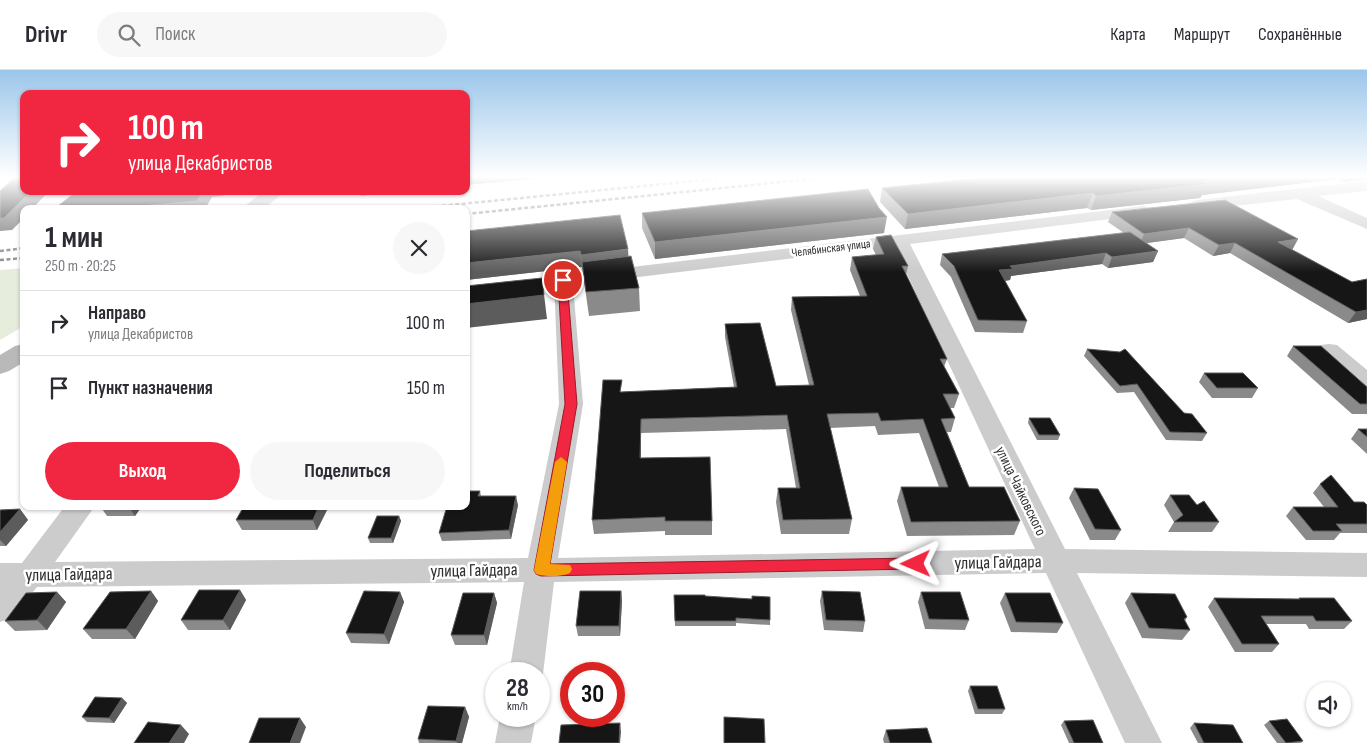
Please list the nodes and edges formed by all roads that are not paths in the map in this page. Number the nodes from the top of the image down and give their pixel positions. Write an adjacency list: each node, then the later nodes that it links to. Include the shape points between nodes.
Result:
1 (1158, 209): 4 (street, Челябинская улица)
2 (1335, 209): 3 (street)
3 (1367, 224)
4 (899, 239): 10 (street, улица Чайковского); 12 (street, Челябинская улица, via 563,280 571,404)
5 (1329, 350): 8 (street)
6 (20, 354): 7 (main road)
7 (0, 366)
8 (1367, 381)
9 (78, 510): 13 (street)
10 (1055, 561): 11 (street, улица Гайдара); 12 (street, улица Гайдара); 19 (street, улица Чайковского)
11 (1367, 565)
12 (541, 570): 13 (street, улица Гайдара); 16 (street)
13 (30, 574): 14 (street, улица Гайдара); 15 (street)
14 (0, 575)
15 (0, 609)
16 (528, 662)
17 (516, 727): 18 (street)
18 (513, 743)
19 (1144, 743)

